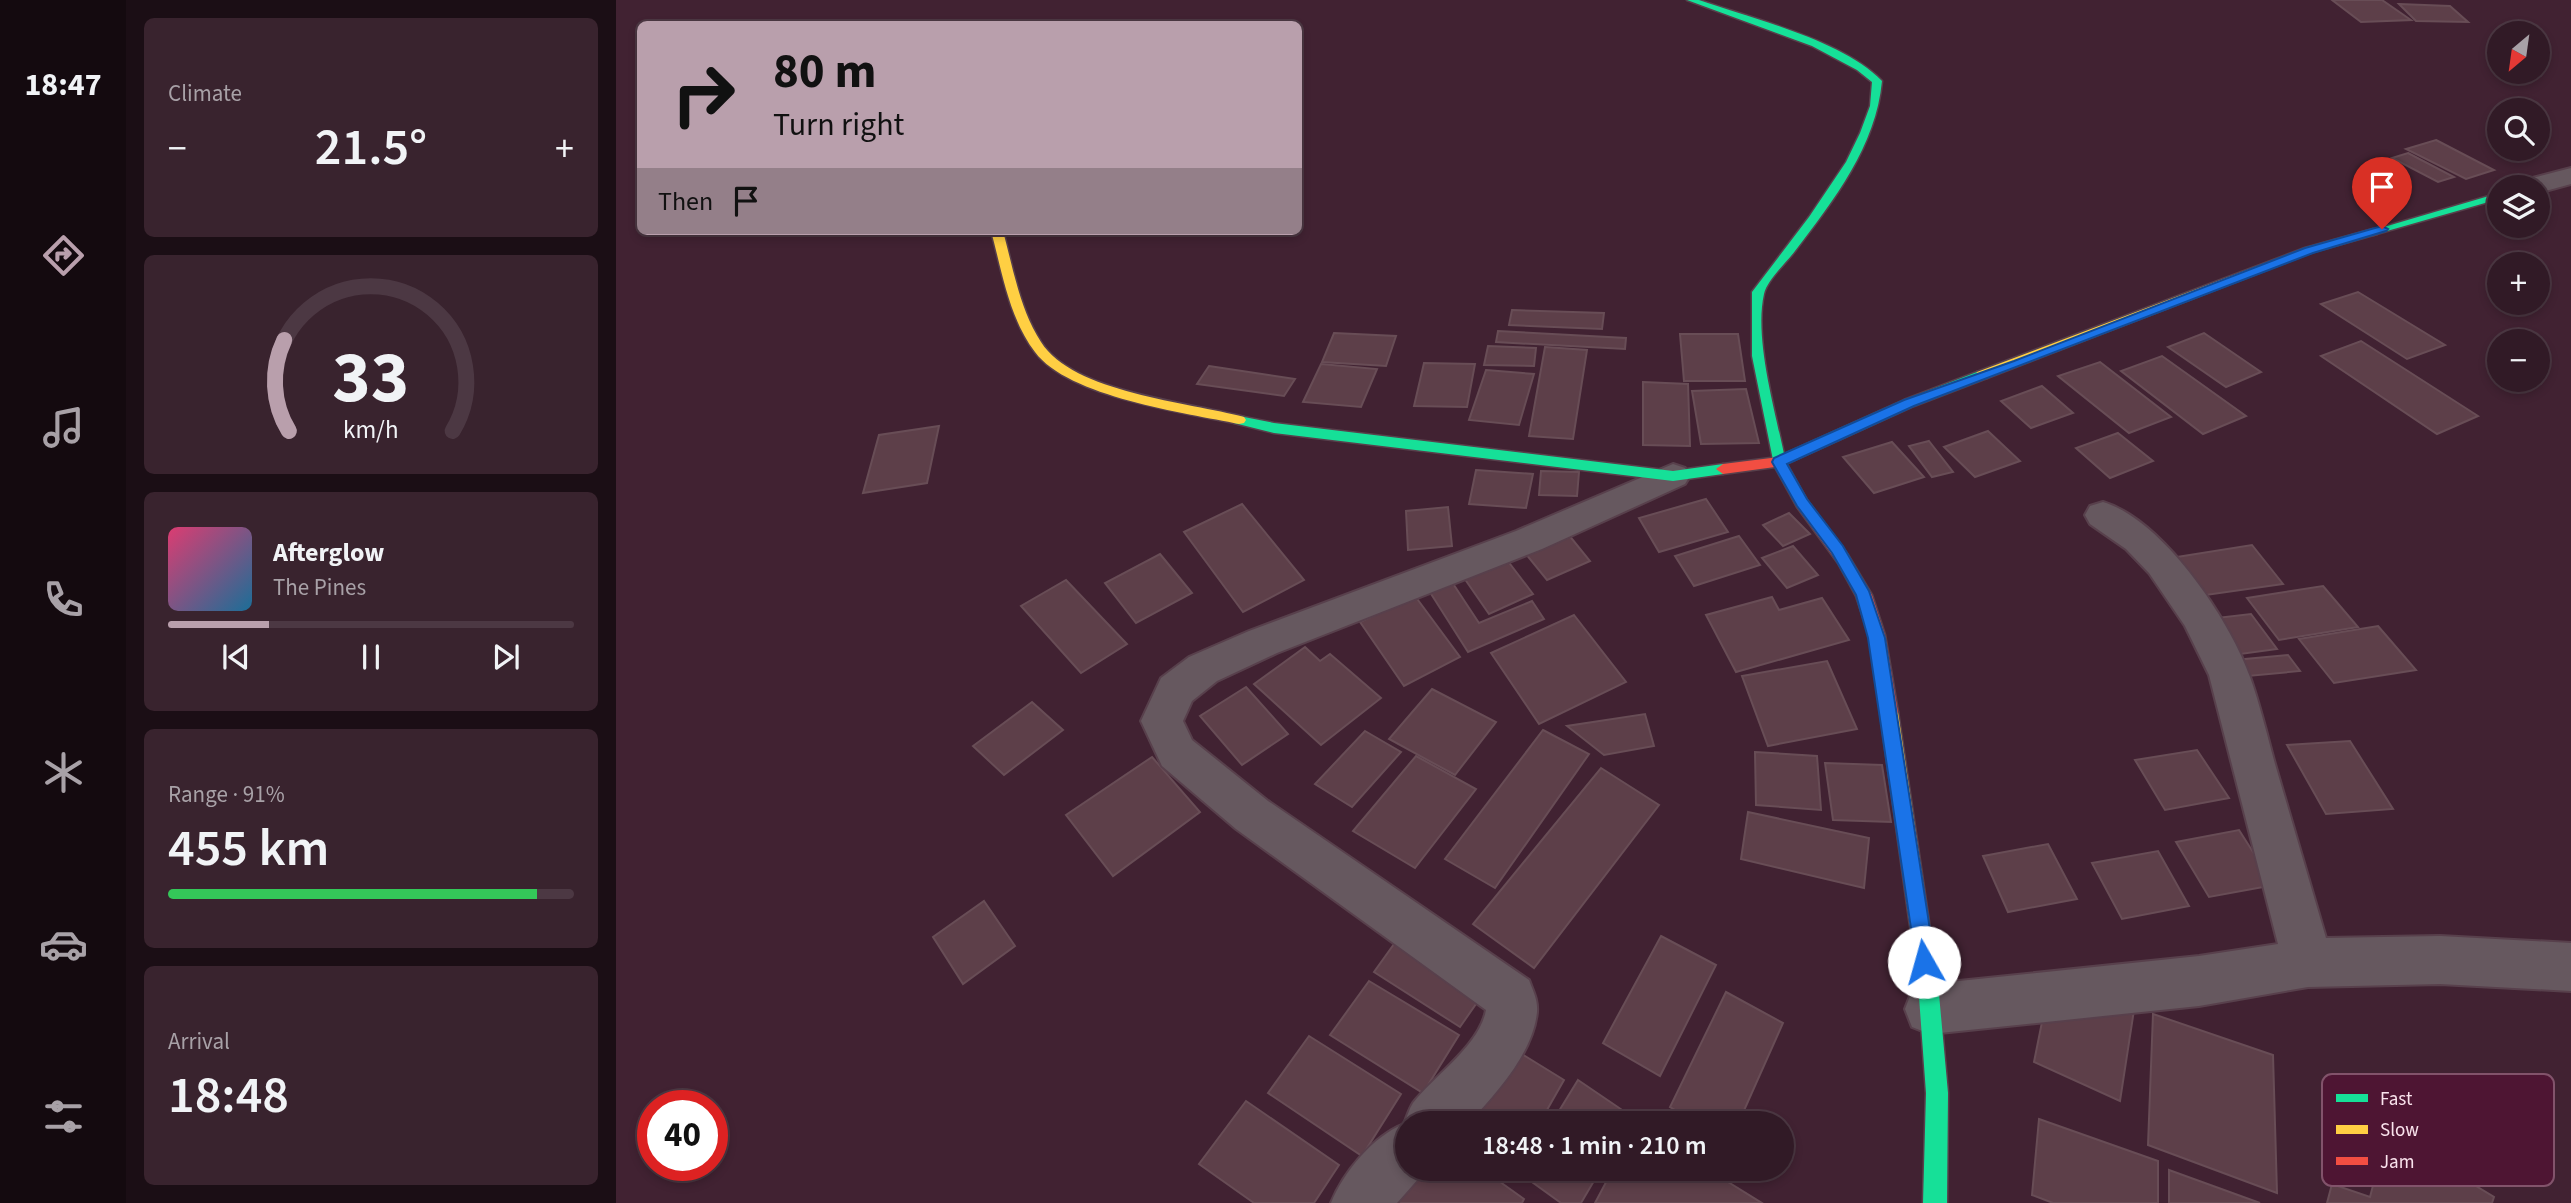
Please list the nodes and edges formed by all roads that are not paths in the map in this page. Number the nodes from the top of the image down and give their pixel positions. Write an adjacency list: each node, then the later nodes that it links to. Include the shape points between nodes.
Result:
1 (1692, 0): 6 (street, via 1838,56 1877,81 1880,98 1875,115 1827,196 1758,292 1754,307)
2 (2571, 176): 3 (street)
3 (2550, 182)
4 (2487, 199): 6 (street, via 2309,250 1909,403)
5 (999, 235): 7 (street, via 1020,310 1040,351 1078,378 1146,400 1274,428)
6 (1779, 462): 7 (street); 11 (street, via 1864,595 1877,638)
7 (1674, 476): 12 (street, via 1529,540 1203,669 1176,690 1163,721 1177,753 1252,815 1511,998 1510,1023 1486,1062)
8 (2103, 514): 9 (street, via 2162,563 2200,618 2229,675)
9 (2308, 963): 10 (street, via 2440,960); 11 (street, via 2199,981)
10 (2571, 967)
11 (1930, 1009): 15 (street, via 1939,1157)
12 (1443, 1111)
13 (1395, 1163): 14 (street)
14 (1359, 1203)
15 (1935, 1203)

